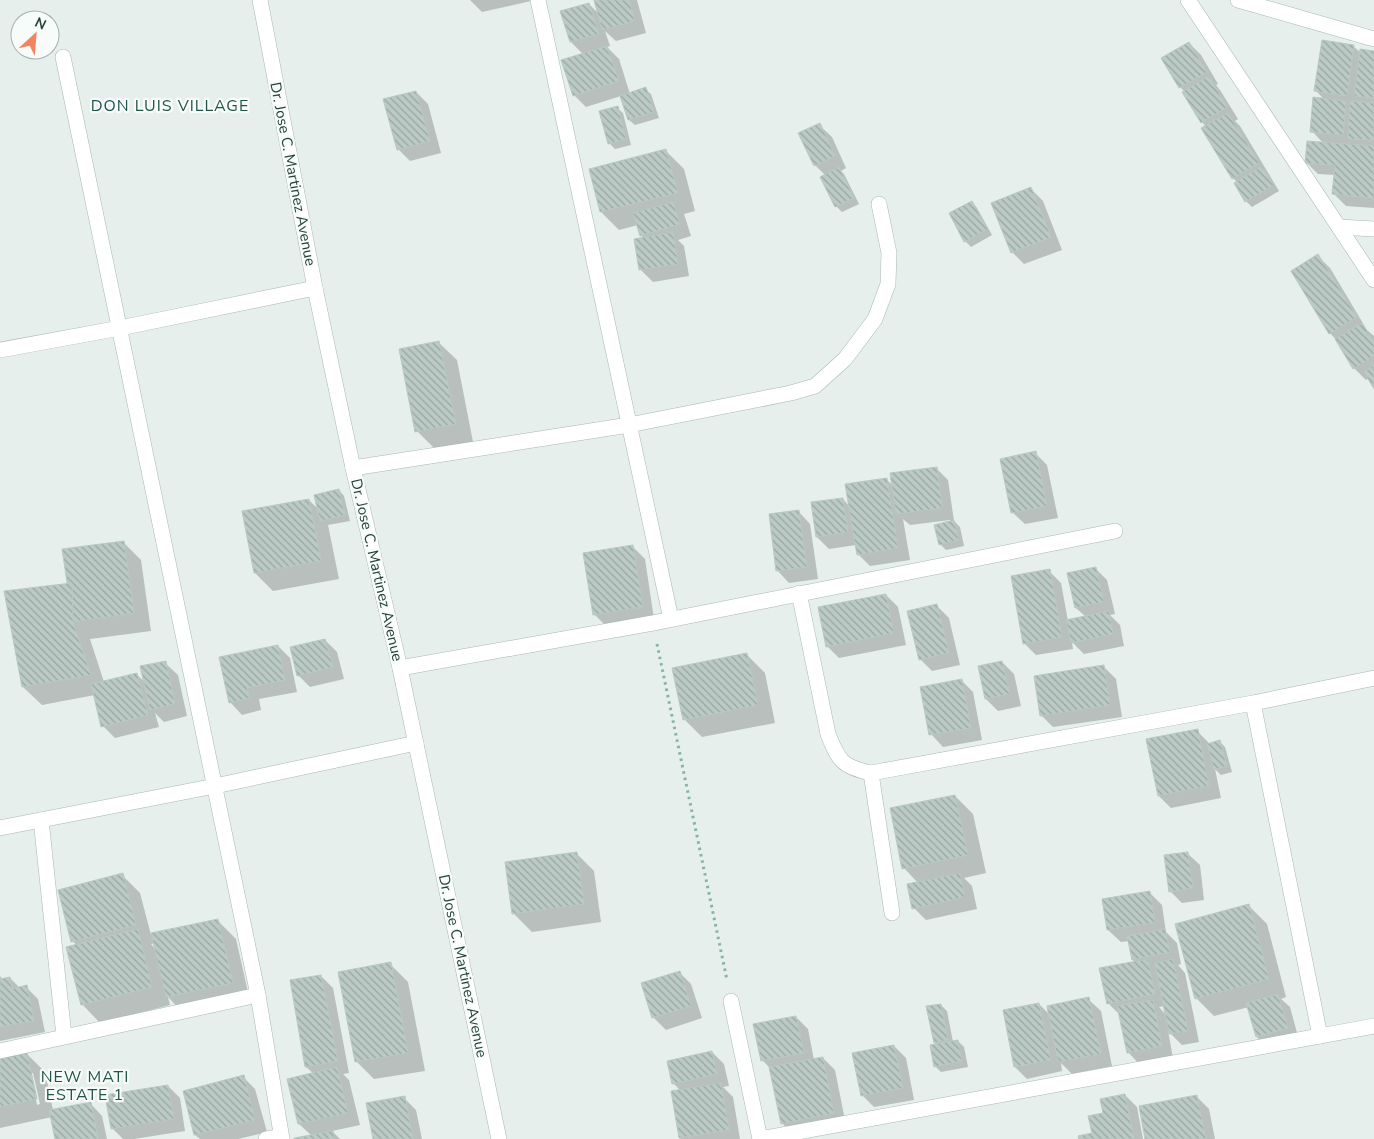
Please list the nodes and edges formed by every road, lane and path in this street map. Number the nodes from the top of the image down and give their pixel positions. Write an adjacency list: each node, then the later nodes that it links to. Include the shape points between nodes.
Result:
1 (260, 0): 11 (street, Dr. Jose C. Martinez Avenue)
2 (538, 0): 14 (street)
3 (1188, 0): 8 (street)
4 (1238, 0): 5 (street)
5 (1374, 39)
6 (63, 57): 12 (street)
7 (879, 204): 14 (street, via 889,253 888,284 875,319 845,360 815,386)
8 (1339, 227): 9 (street); 10 (street)
9 (1374, 229)
10 (1374, 280)
11 (315, 288): 12 (street); 15 (street, Dr. Jose C. Martinez Avenue)
12 (120, 328): 13 (street); 25 (street)
13 (0, 350)
14 (629, 425): 15 (street); 18 (street)
15 (353, 468): 20 (street, Dr. Jose C. Martinez Avenue)
16 (1115, 531): 17 (street)
17 (800, 593): 18 (street); 24 (street, via 828,734 836,753 846,765)
18 (671, 619): 19 (street)
19 (653, 622): 20 (street); 30 (path)
20 (400, 668): 23 (street, Dr. Jose C. Martinez Avenue)
21 (1374, 678): 22 (street)
22 (1253, 702): 24 (street); 33 (street)
23 (416, 743): 25 (street); 36 (street, Dr. Jose C. Martinez Avenue)
24 (871, 773): 28 (street)
25 (215, 786): 26 (street); 29 (street)
26 (41, 820): 27 (street); 32 (street)
27 (0, 828)
28 (892, 913)
29 (258, 995): 32 (street); 35 (street)
30 (731, 1000): 33 (street, via 760,1139)
31 (1374, 1026): 33 (street)
32 (64, 1036): 34 (street)
33 (1320, 1036)
34 (0, 1051)
35 (276, 1138)
36 (499, 1139)

